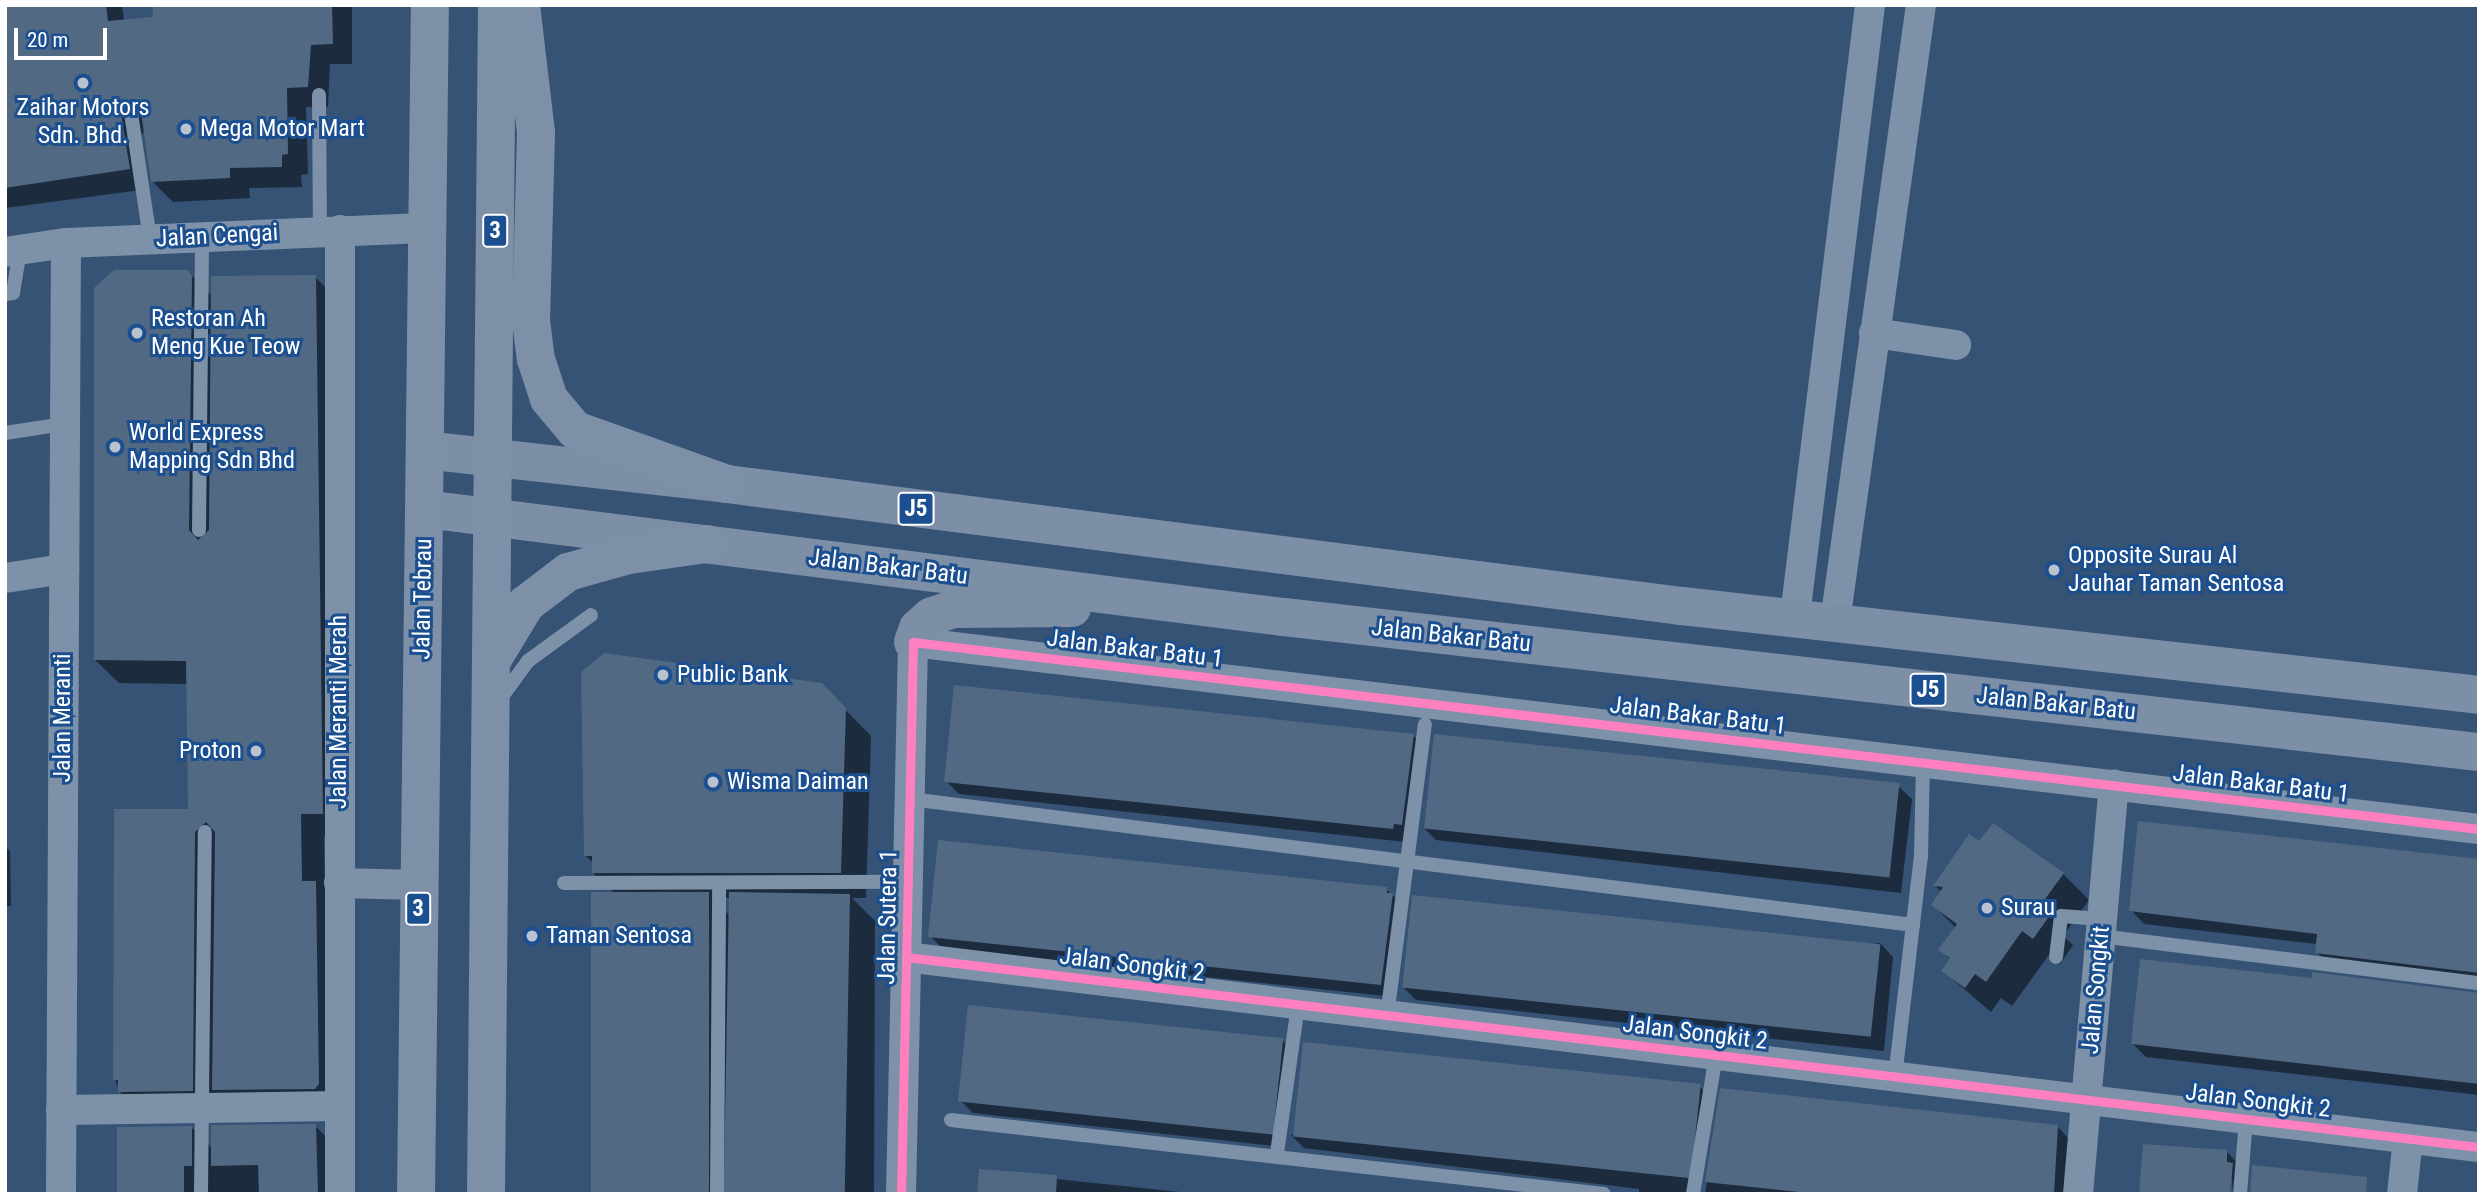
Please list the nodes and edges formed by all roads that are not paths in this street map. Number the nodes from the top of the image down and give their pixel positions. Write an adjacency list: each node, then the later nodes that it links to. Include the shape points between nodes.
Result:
1 (430, 5): 8 (highway, Jalan Tebrau / 3)
2 (497, 5): 20 (highway, 3)
3 (522, 5): 21 (highway, via 536,132 531,320 536,359 549,399 575,430)
4 (1871, 5): 31 (street)
5 (1921, 5): 15 (street)
6 (319, 95): 9 (lane)
7 (131, 113): 11 (lane)
8 (430, 228): 9 (street, Jalan Cengai); 19 (highway, Jalan Tebrau / 3)
9 (330, 231): 10 (street, Jalan Cengai); 44 (street, Jalan Meranti Merah)
10 (202, 237): 11 (street, Jalan Cengai); 24 (lane)
11 (150, 239): 12 (street, Jalan Cengai)
12 (65, 243): 13 (street, Jalan Cengai); 17 (street, Jalan Meranti)
13 (13, 251): 14 (lane, via 13,293)
14 (5, 294)
15 (1874, 333): 16 (street); 31 (street)
16 (1956, 345)
17 (64, 424): 18 (lane); 26 (street, Jalan Meranti)
18 (5, 433)
19 (425, 450): 20 (main road, J5); 22 (highway, Jalan Tebrau / 3)
20 (493, 456): 21 (main road, J5); 23 (highway, 3)
21 (727, 484): 31 (main road, J5)
22 (425, 509): 23 (main road, Jalan Bakar Batu / J5); 48 (highway, Jalan Tebrau / 3)
23 (493, 517): 25 (main road, Jalan Bakar Batu / J5); 33 (highway, 3)
24 (199, 530)
25 (706, 544): 28 (main road, Jalan Bakar Batu / J5); 33 (highway, via 629,555 568,572 526,604)
26 (64, 569): 27 (street); 61 (street, Jalan Meranti)
27 (5, 578)
28 (1106, 595): 30 (main road, Jalan Bakar Batu / J5); 32 (main road, via 1063,610 953,609 932,616 918,628)
29 (591, 615): 35 (lane, via 527,661)
30 (1284, 617): 31 (main road, via 1473,627 1759,658 1780,655); 37 (main road, Jalan Bakar Batu / J5)
31 (1814, 626): 34 (main road, J5); 37 (main road, via 1824,652 1890,677 2270,719)
32 (913, 642): 38 (street, Jalan Bakar Batu 1); 40 (street, Jalan Sutera 1)
33 (491, 662): 35 (highway, 3)
34 (2479, 695)
35 (492, 715): 71 (highway, 3)
36 (1425, 724): 43 (lane)
37 (2474, 752)
38 (1923, 763): 39 (street, Jalan Bakar Batu 1); 49 (lane, via 1921,857)
39 (2114, 785): 41 (street, Jalan Bakar Batu 1); 50 (street, Jalan Songkit)
40 (909, 799): 43 (lane); 47 (street, Jalan Sutera 1)
41 (2479, 829)
42 (205, 831): 60 (lane)
43 (1405, 859): 49 (lane); 55 (lane)
44 (339, 883): 48 (street); 59 (street, Jalan Meranti Merah)
45 (564, 883): 46 (lane)
46 (719, 883): 47 (lane); 72 (lane)
47 (908, 883): 51 (street, Jalan Sutera 1)
48 (418, 885): 70 (highway, Jalan Tebrau / 3)
49 (1913, 925): 57 (lane)
50 (2101, 927): 52 (lane, via 2061,916); 53 (lane); 58 (street, Jalan Songkit)
51 (906, 957): 54 (street, Jalan Songkit 2); 73 (street, Jalan Sutera 1)
52 (2056, 957)
53 (2479, 983)
54 (1298, 1005): 55 (street, Jalan Songkit 2); 66 (lane)
55 (1387, 1016): 56 (street, Jalan Songkit 2)
56 (1716, 1055): 57 (street, Jalan Songkit 2); 75 (lane)
57 (1895, 1077): 58 (street, Jalan Songkit 2)
58 (2086, 1100): 63 (street, Jalan Songkit 2); 76 (street, Jalan Songkit)
59 (339, 1107): 60 (street); 69 (street, Jalan Meranti Merah)
60 (202, 1108): 61 (street); 68 (lane)
61 (61, 1110): 67 (street, Jalan Meranti)
62 (951, 1119): 66 (lane)
63 (2246, 1119): 64 (street, Jalan Songkit 2); 77 (lane)
64 (2408, 1139): 65 (street, Jalan Songkit 2); 78 (street)
65 (2479, 1147)
66 (1277, 1153): 74 (lane)
67 (61, 1194)
68 (201, 1194)
69 (340, 1194)
70 (415, 1194)
71 (486, 1194)
72 (718, 1194)
73 (901, 1194)
74 (1604, 1194)
75 (1693, 1194)
76 (2078, 1194)
77 (2240, 1194)
78 (2402, 1194)

